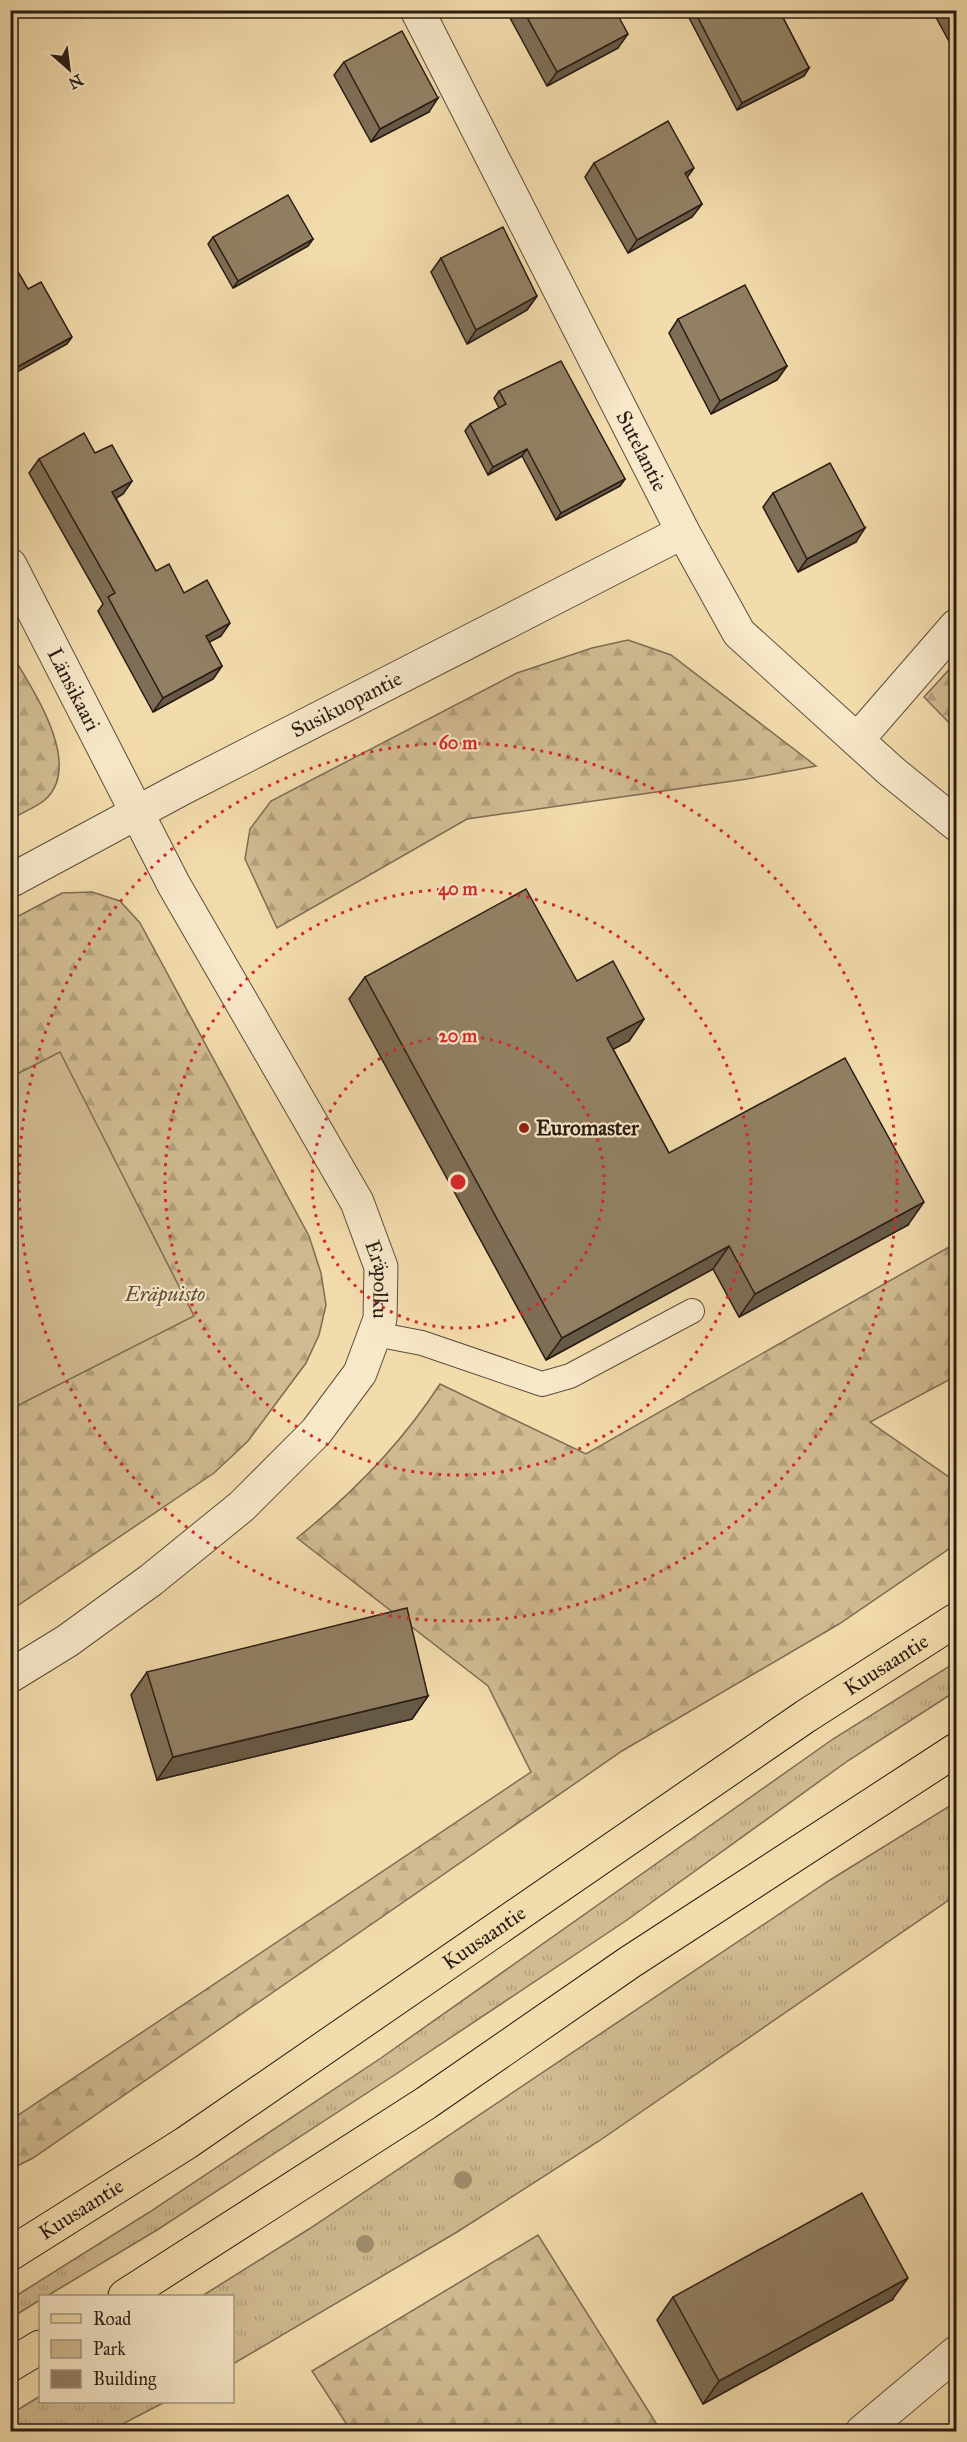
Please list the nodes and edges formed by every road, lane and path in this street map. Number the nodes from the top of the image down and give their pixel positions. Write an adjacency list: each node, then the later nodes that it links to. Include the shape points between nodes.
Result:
1 (417, 10): 2 (street, Sutelantie)
2 (683, 532): 5 (street, Sutelantie, via 740,633); 6 (street, Susikuopantie)
3 (10, 565): 6 (street, Länsikaari)
4 (957, 626): 5 (street)
5 (857, 740): 7 (street, Sutelantie)
6 (139, 813): 8 (street, Susikuopantie); 10 (street, Eräpolku, via 174,885 357,1202 381,1267 380,1319)
7 (957, 824)
8 (10, 881)
9 (692, 1311): 10 (lane, via 570,1376 542,1384 422,1343)
10 (375, 1334): 12 (street, Eräpolku, via 360,1373 316,1431 242,1506 151,1580 67,1641)
11 (957, 1620): 14 (main road, Kuusaantie, via 806,1716 186,2143)
12 (10, 1676)
13 (957, 1750): 15 (main road, via 670,1936 426,2103)
14 (10, 2254)
15 (127, 2295)
16 (39, 2348): 18 (main road)
17 (957, 2353): 19 (street)
18 (10, 2365)
19 (862, 2432)

